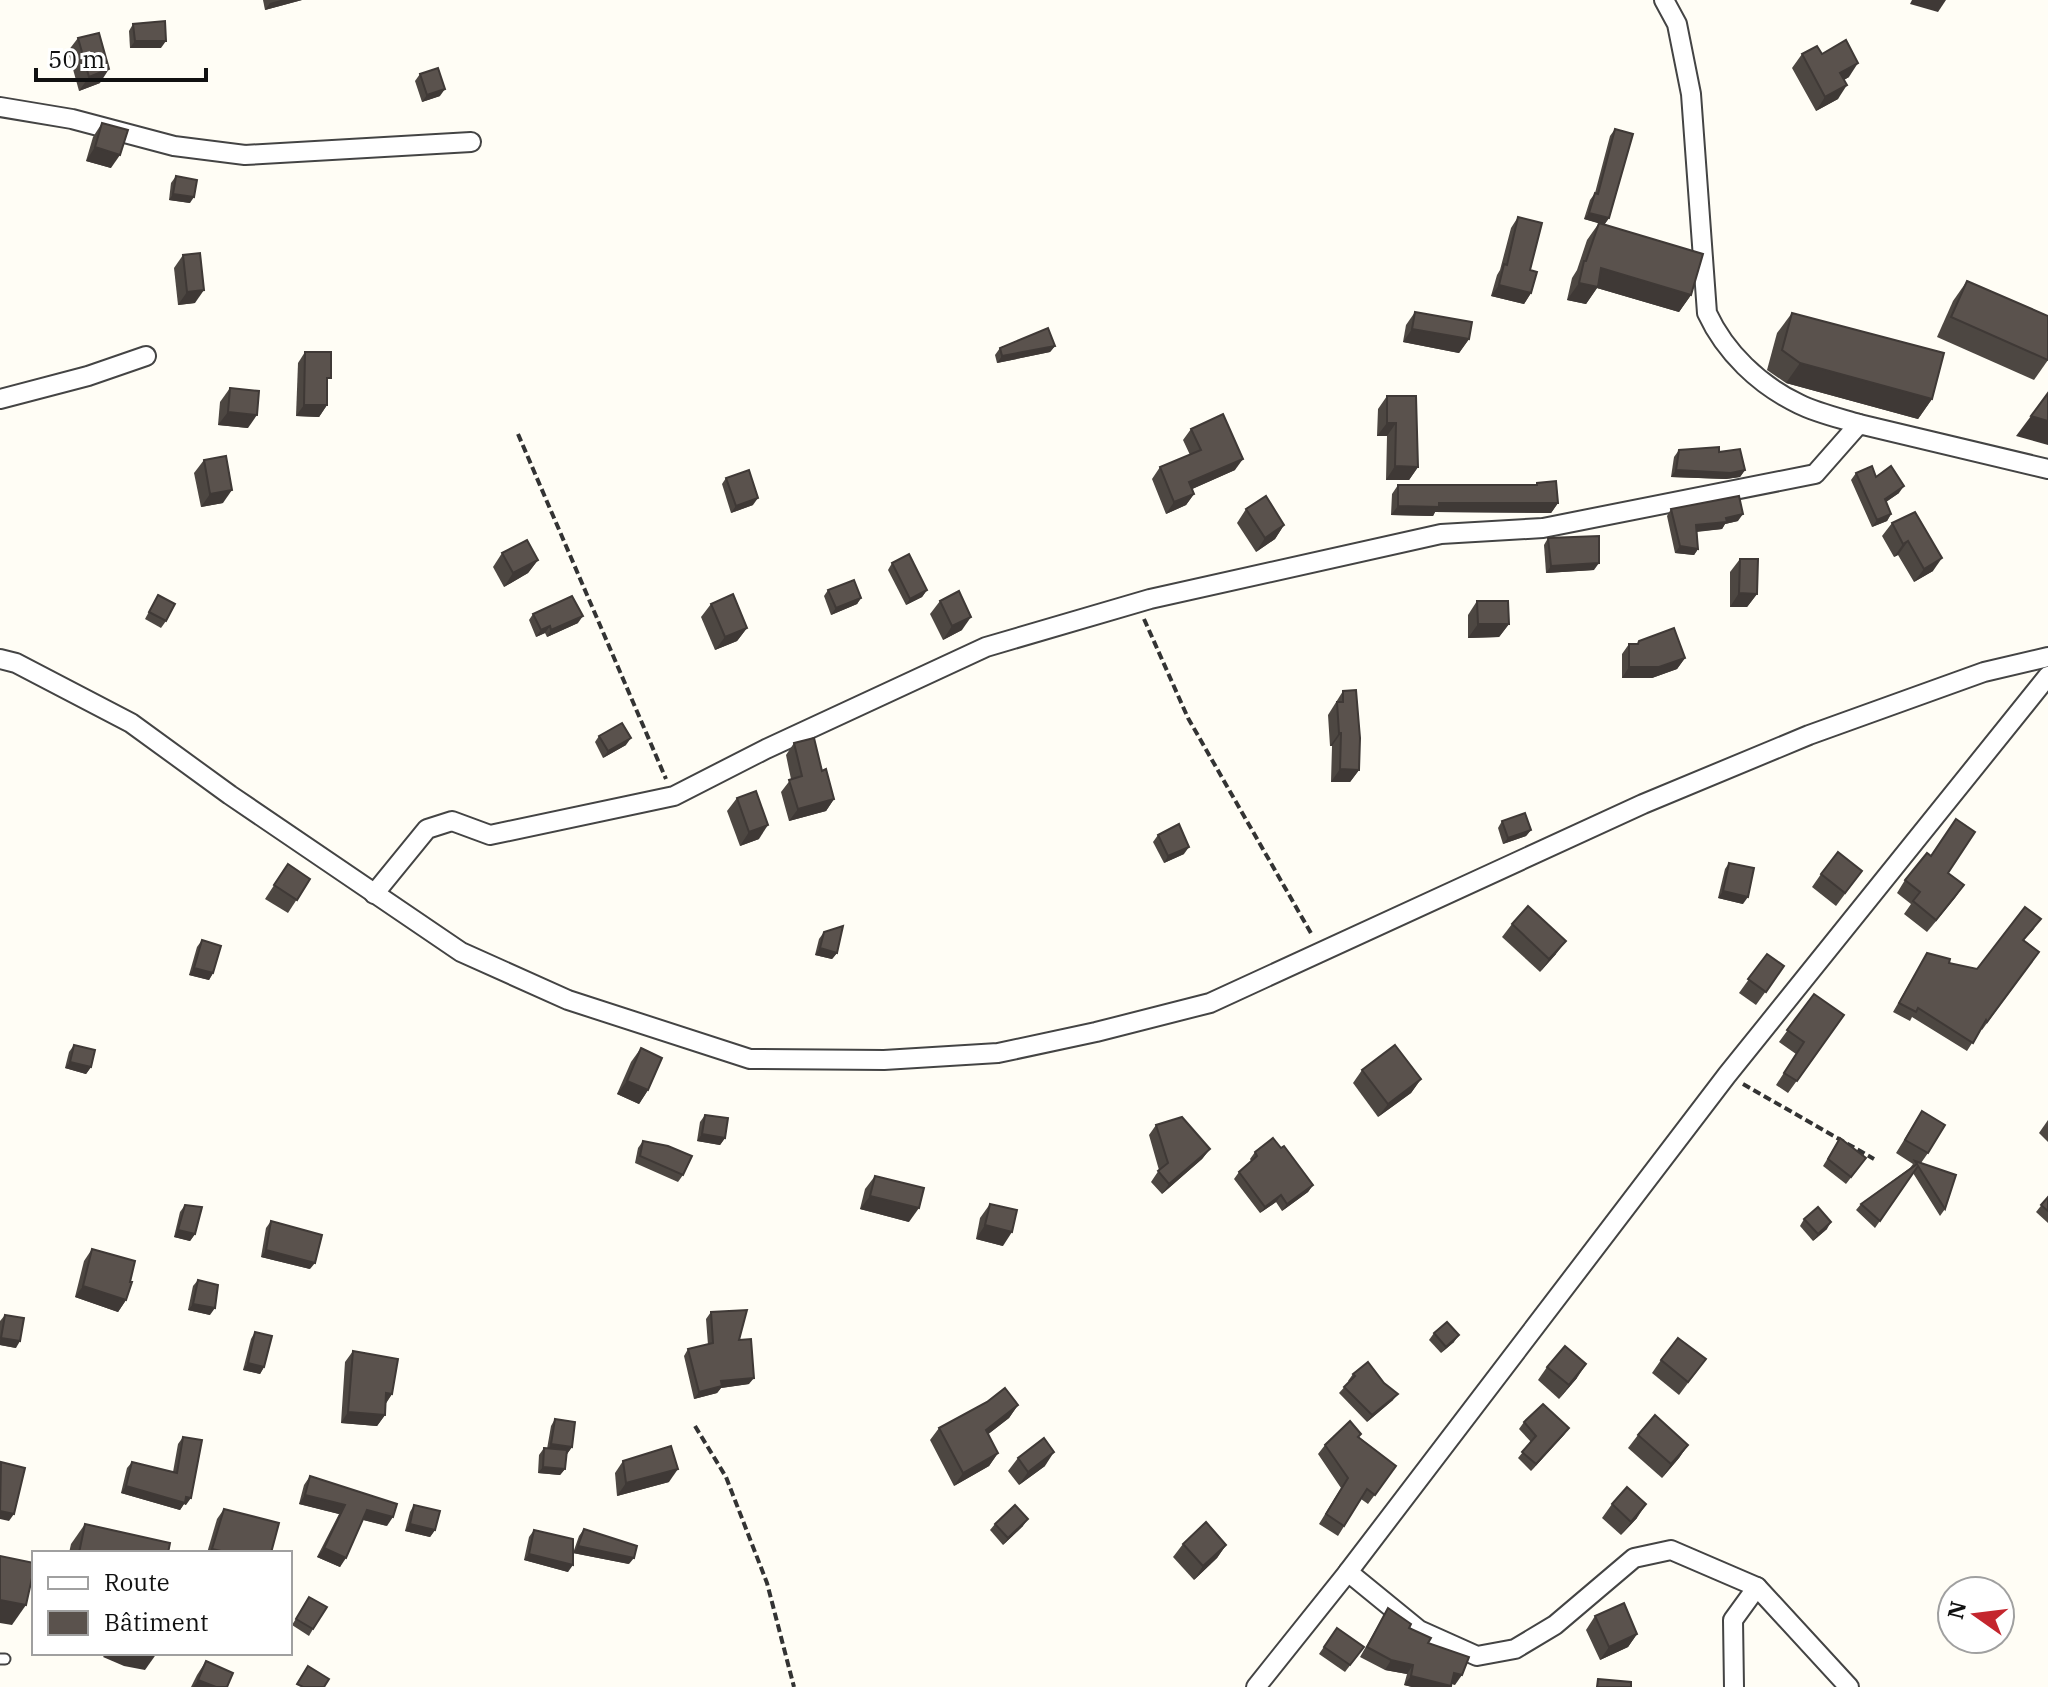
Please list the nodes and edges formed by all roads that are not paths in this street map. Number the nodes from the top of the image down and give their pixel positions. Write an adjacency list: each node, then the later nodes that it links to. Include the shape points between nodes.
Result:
1 (1664, 0): 6 (street, via 1677,24 1691,94 1707,313 1719,339 1764,384 1800,405)
2 (0, 107): 3 (street, via 72,119 174,146 245,155)
3 (471, 142)
4 (146, 356): 5 (street)
5 (0, 399)
6 (1859, 424): 7 (street); 11 (street, via 1815,474 1543,528 1441,534 1137,603 986,647 674,796 490,835 452,821 427,829)
7 (2048, 469)
8 (2048, 657): 11 (street, via 1984,672 1809,735 1643,804 1210,1003 998,1053 884,1060 750,1059 568,1000 461,952)
9 (0, 659): 11 (street, via 131,723)
10 (2048, 676): 12 (street, via 1727,1075)
11 (374, 894)
12 (1348, 1572): 13 (street, via 1419,1630 1477,1656 1515,1649 1555,1625 1634,1558 1671,1550); 14 (street)
13 (1757, 1587): 15 (street, via 1733,1620); 16 (street)
14 (1256, 1687)
15 (1734, 1687)
16 (1849, 1687)

